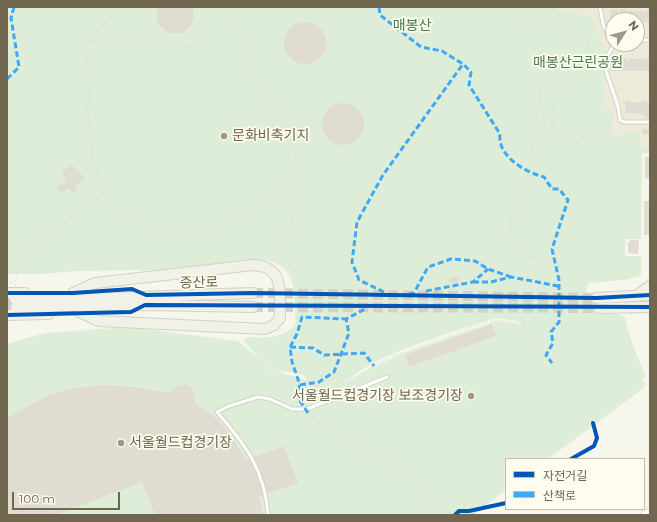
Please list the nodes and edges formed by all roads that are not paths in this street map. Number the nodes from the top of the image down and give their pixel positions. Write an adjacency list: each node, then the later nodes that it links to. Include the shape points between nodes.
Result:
1 (600, 7): 2 (lane)
2 (605, 28)
3 (610, 52): 4 (lane, via 606,59 606,71 620,120)
4 (650, 122)
5 (650, 286): 9 (main road)
6 (72, 293): 11 (main road); 12 (main road, via 132,289); 17 (main road, via 95,283 253,265 262,265 274,272 279,280 280,318 274,325 265,329 99,321)
7 (253, 293): 12 (main road, 증산로)
8 (650, 295): 9 (main road)
9 (636, 296): 10 (main road)
10 (596, 298)
11 (13, 300): 12 (main road, 증산로)
12 (146, 300): 13 (main road, 증산로); 17 (main road, via 131,312)
13 (253, 307)
14 (639, 307): 15 (main road); 16 (main road); 19 (main road)
15 (650, 307)
16 (599, 308)
17 (80, 313): 18 (main road)
18 (7, 315)
19 (650, 315)
20 (387, 377): 22 (lane, via 304,410 288,408 270,399 258,397 217,412 239,436 254,461 265,491)
21 (650, 512): 23 (street)
22 (268, 515)
23 (645, 515)

